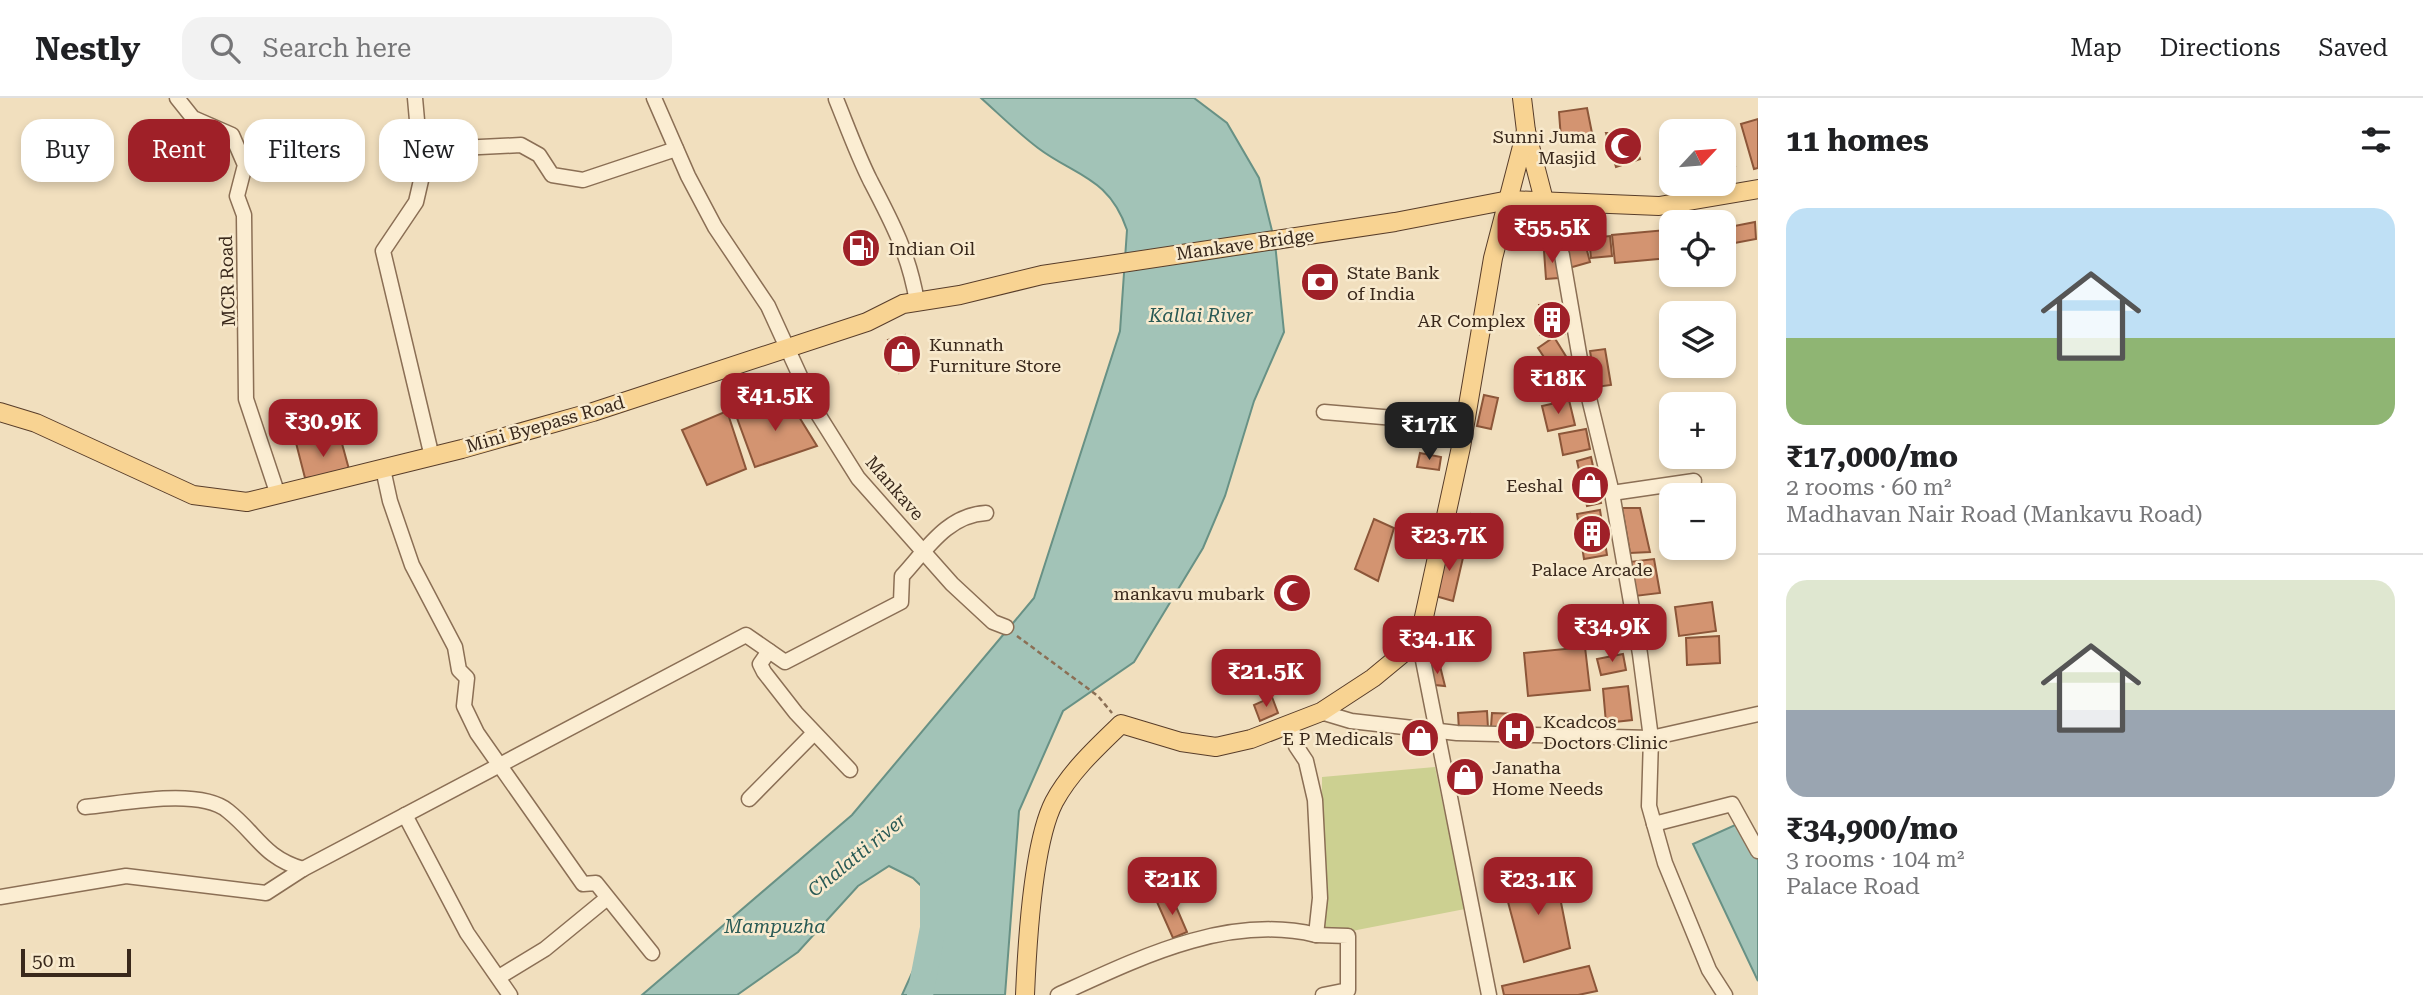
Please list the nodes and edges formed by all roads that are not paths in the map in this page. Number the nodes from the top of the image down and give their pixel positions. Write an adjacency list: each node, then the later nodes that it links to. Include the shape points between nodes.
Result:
1 (177, 98): 24 (street, MCR Road, via 193,118 232,135 245,165 237,196 244,215 246,399)
2 (415, 98): 6 (street)
3 (654, 98): 9 (street, Mankave)
4 (1522, 98): 7 (main road)
5 (836, 99): 15 (street, via 889,212 911,268)
6 (417, 119)
7 (1526, 131): 12 (main road); 13 (main road)
8 (478, 147): 9 (street, via 521,145 539,155 552,175 583,180)
9 (676, 149): 16 (street, Mankave, via 715,227 768,306)
10 (421, 182): 20 (street, via 416,202 383,251)
11 (1758, 189): 13 (main road, via 1659,206)
12 (1509, 200): 13 (main road); 14 (main road, Mankave Bridge, via 1395,222); 19 (main road, via 1493,258)
13 (1545, 204): 23 (street, via 1562,255 1581,365)
14 (1095, 266): 15 (main road, Mini Byepass Road)
15 (917, 302): 16 (main road, Mini Byepass Road)
16 (786, 348): 20 (main road, Mini Byepass Road, via 593,412); 26 (street, Mankave, via 816,411 858,478)
17 (0, 412): 24 (main road, Mini Byepass Road, via 36,423 192,495 247,502)
18 (1324, 412): 19 (street)
19 (1465, 424): 28 (main road)
20 (432, 457): 21 (main road, Mini Byepass Road)
21 (383, 469): 24 (main road, Mini Byepass Road); 36 (street, via 412,565 455,647 459,670 467,678 464,706)
22 (1694, 481): 23 (street)
23 (1612, 494): 35 (street)
24 (278, 495)
25 (986, 513): 26 (street, via 966,514)
26 (925, 551): 27 (street, Mankave, via 959,591); 29 (street, via 902,576 901,603 785,662)
27 (1006, 628)
28 (1419, 640): 30 (main road); 33 (street)
29 (769, 651): 34 (street, via 760,664 764,672); 36 (street, via 746,635)
30 (1321, 712): 32 (main road); 33 (street, via 1351,721)
31 (1758, 714): 35 (street)
32 (1291, 724): 46 (street, via 1315,800 1320,898); 50 (main road, via 1216,747 1121,724 1088,755 1054,803 1040,855)
33 (1434, 729): 35 (street); 53 (street)
34 (814, 733): 37 (street); 38 (street)
35 (1651, 738): 41 (street, via 1649,806)
36 (498, 766): 40 (street); 45 (street, via 583,884 596,883)
37 (850, 770)
38 (749, 799)
39 (85, 807): 43 (street, via 205,800 226,809 279,862)
40 (405, 815): 43 (street); 48 (street, via 454,910)
41 (1654, 824): 42 (street, via 1732,804); 54 (street, via 1709,970)
42 (1758, 851)
43 (303, 869): 44 (street, via 266,893 126,876)
44 (0, 897)
45 (606, 899): 47 (street); 48 (street, via 545,950)
46 (1316, 935): 51 (street, via 1287,928 1211,936 1154,953); 52 (street, via 1348,936 1348,990)
47 (652, 953)
48 (499, 977): 49 (street)
49 (510, 995)
50 (1025, 995)
51 (1058, 995)
52 (1323, 995)
53 (1489, 995)
54 (1725, 995)

